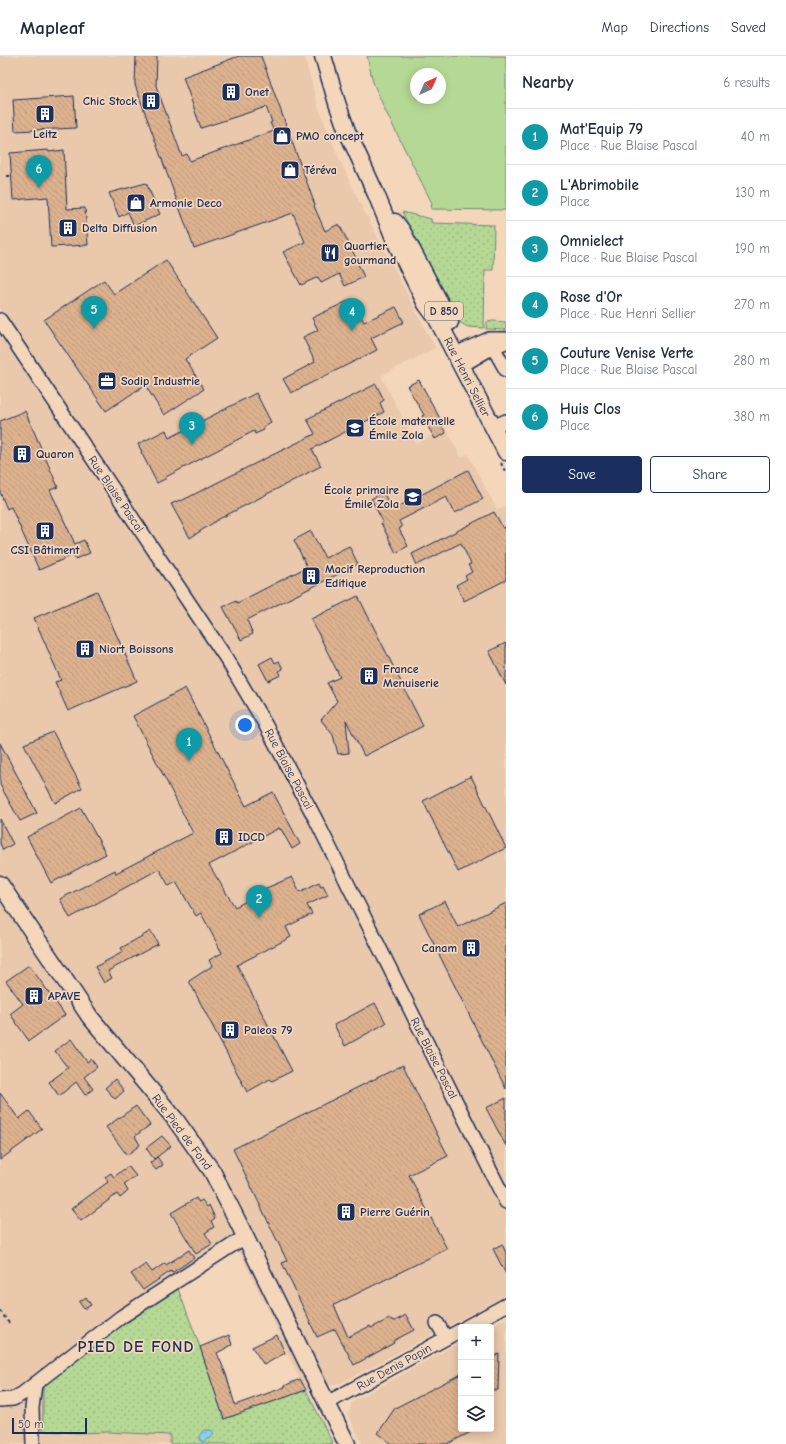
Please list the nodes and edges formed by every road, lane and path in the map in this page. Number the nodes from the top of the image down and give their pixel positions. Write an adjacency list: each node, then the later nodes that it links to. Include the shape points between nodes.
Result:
1 (324, 56): 7 (main road, Rue Henri Sellier / D 850, via 344,124 396,243 426,304)
2 (7, 176): 3 (path)
3 (11, 176)
4 (0, 320): 12 (street, Rue Blaise Pascal, via 226,658 265,724 316,820)
5 (506, 341): 6 (street); 7 (street, via 489,339)
6 (493, 348): 7 (street); 8 (street)
7 (463, 358): 9 (main road, Rue Henri Sellier / D 850)
8 (506, 370)
9 (502, 426): 10 (main road, Rue Henri Sellier / D 850)
10 (506, 452)
11 (0, 884): 13 (main road, Rue Pied de Fond, via 90,1017 201,1154 221,1187)
12 (506, 1202)
13 (245, 1237): 21 (street, via 121,1317); 23 (main road, Rue Pied de Fond)
14 (504, 1308): 18 (street)
15 (0, 1311): 16 (path)
16 (9, 1323)
17 (437, 1323): 20 (street)
18 (472, 1324)
19 (458, 1332): 20 (street, Rue Denis Papin)
20 (446, 1338): 23 (street, Rue Denis Papin)
21 (35, 1384): 22 (street, via 16,1398); 25 (street, via 32,1408)
22 (0, 1400)
23 (327, 1403): 24 (main road, Rue Pied de Fond)
24 (337, 1423): 26 (main road); 27 (main road)
25 (33, 1444)
26 (347, 1444)
27 (350, 1444)

